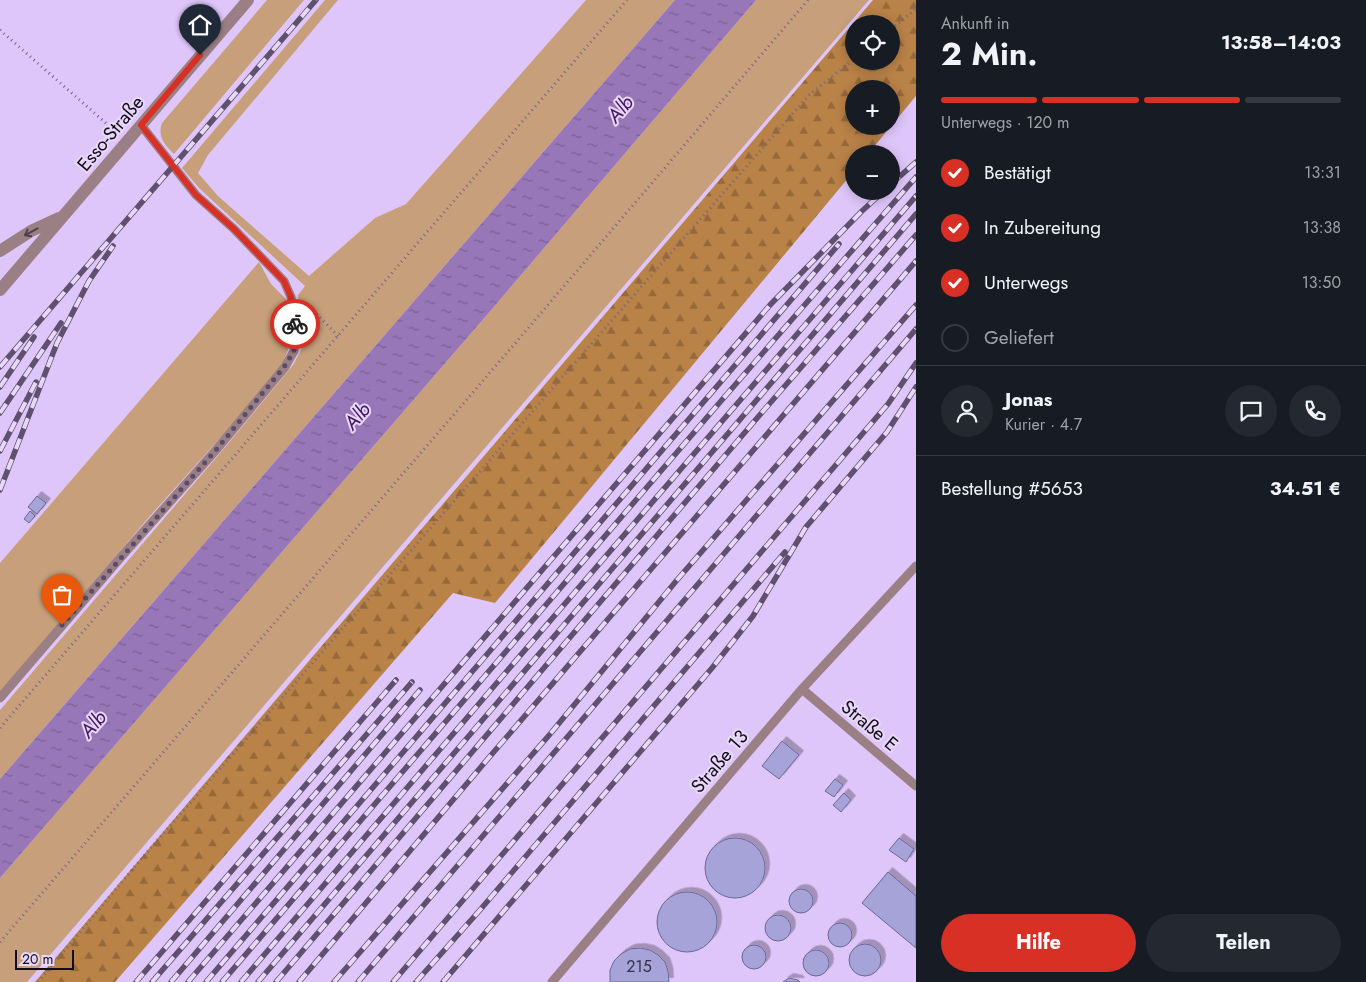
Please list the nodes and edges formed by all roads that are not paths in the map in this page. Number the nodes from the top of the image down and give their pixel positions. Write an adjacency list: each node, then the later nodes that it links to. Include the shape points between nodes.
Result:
1 (248, 0): 2 (street, Esso-Straße)
2 (141, 125): 3 (street, Esso-Straße); 8 (lane, via 196,195 284,281 291,297 296,328 294,351 216,450)
3 (64, 216): 4 (street, one-way to 4, via 31,231); 5 (street, Esso-Straße)
4 (0, 251)
5 (0, 290)
6 (916, 566): 7 (lane, Straße 13)
7 (802, 689): 9 (lane, Straße E); 10 (lane, Straße 13)
8 (0, 698)
9 (916, 786)
10 (552, 982)

